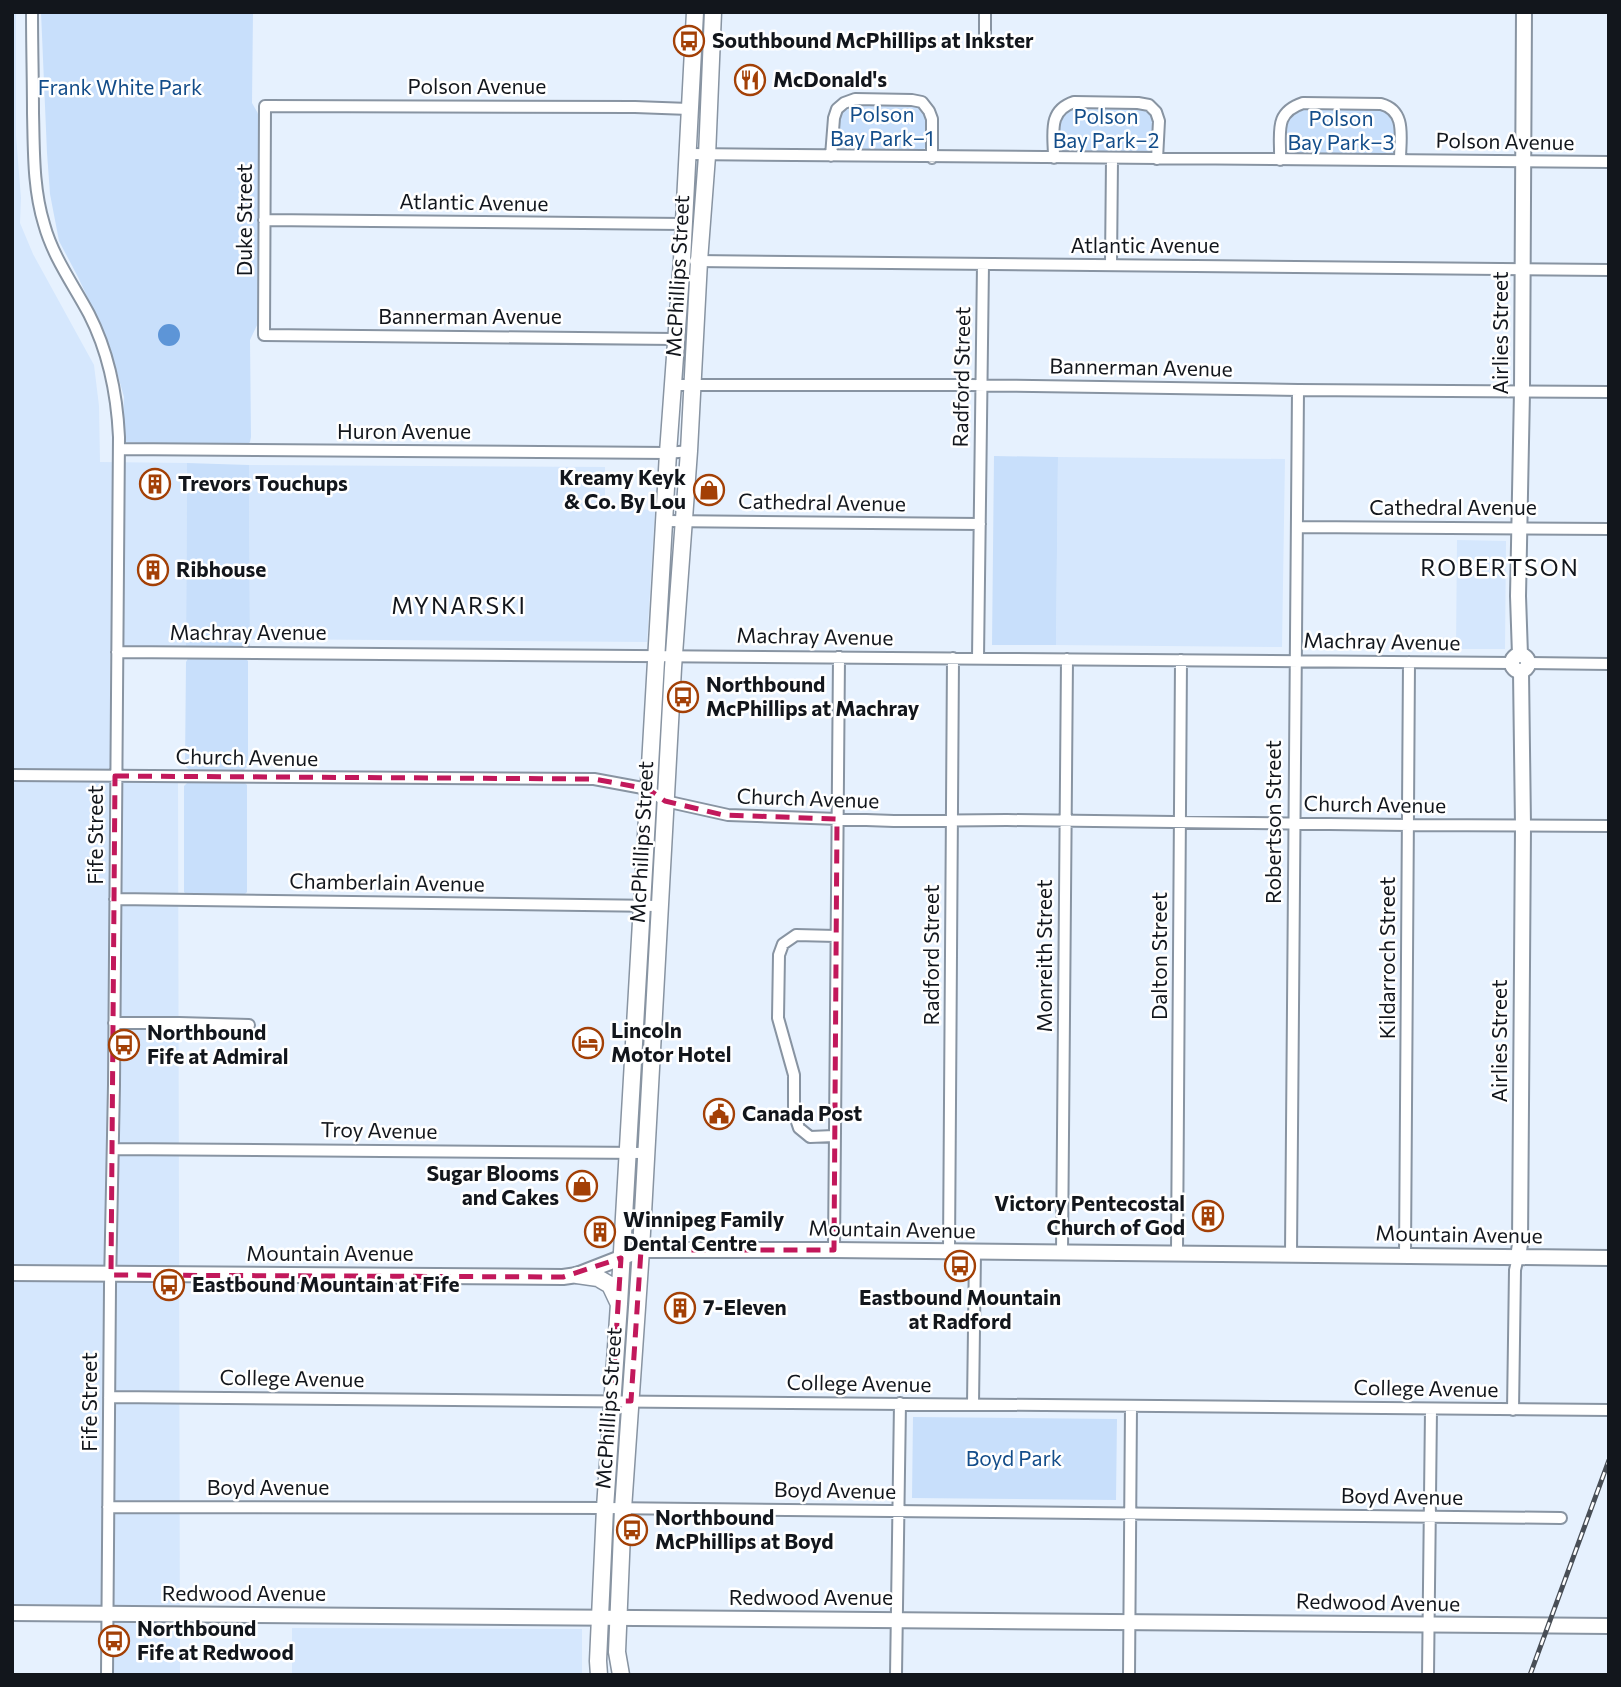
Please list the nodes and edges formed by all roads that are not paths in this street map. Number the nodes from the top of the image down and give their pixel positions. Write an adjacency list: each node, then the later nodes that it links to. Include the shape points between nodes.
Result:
1 (32, 12): 36 (street, Fife Street, via 37,198 57,259 89,315 108,362)
2 (695, 12): 8 (main road, McPhillips Street)
3 (713, 12): 10 (main road, McPhillips Street)
4 (985, 12): 6 (street)
5 (1524, 12): 18 (street, Airlies Street)
6 (985, 40)
7 (265, 106): 8 (street, Polson Avenue); 20 (street, Duke Street)
8 (689, 109): 9 (main road, McPhillips Street)
9 (688, 154): 10 (street, Polson Avenue); 21 (main road, McPhillips Street)
10 (707, 156): 11 (street, Polson Avenue); 23 (main road, McPhillips Street)
11 (831, 156): 12 (street, Polson Avenue); 12 (street, via 834,118 844,103 855,99 912,100 922,102 932,119)
12 (932, 158): 13 (street, Polson Avenue)
13 (1054, 158): 14 (street, Polson Avenue); 15 (street, via 1054,120 1064,106 1112,102 1149,105 1156,112)
14 (1112, 159): 15 (street, Polson Avenue); 25 (street)
15 (1157, 159): 16 (street, Polson Avenue)
16 (1280, 160): 17 (street, Polson Avenue); 17 (street, via 1281,120 1291,107 1303,103 1390,106 1400,120)
17 (1400, 160): 18 (street, Polson Avenue)
18 (1523, 162): 19 (street, Polson Avenue); 26 (street, Airlies Street)
19 (1609, 163)
20 (264, 220): 21 (street, Atlantic Avenue); 28 (street, Duke Street)
21 (683, 224): 22 (main road, McPhillips Street)
22 (682, 260): 23 (street, Atlantic Avenue); 29 (main road, McPhillips Street)
23 (699, 261): 24 (street, Atlantic Avenue); 30 (main road, McPhillips Street)
24 (983, 264): 25 (street, Atlantic Avenue); 31 (street, Radford Street)
25 (1111, 265): 26 (street, Atlantic Avenue)
26 (1522, 268): 27 (street, Atlantic Avenue); 34 (street, Airlies Street)
27 (1609, 270)
28 (264, 335): 29 (street, Bannerman Avenue)
29 (675, 339): 32 (main road, McPhillips Street)
30 (693, 385): 31 (street, Bannerman Avenue); 32 (street, Bannerman Avenue); 37 (main road, McPhillips Street)
31 (982, 385): 33 (street, Bannerman Avenue); 41 (street, Radford Street)
32 (672, 386): 38 (main road, McPhillips Street)
33 (1298, 390): 34 (street, Bannerman Avenue); 42 (street, Robertson Street)
34 (1522, 391): 35 (street, Bannerman Avenue); 43 (street, Airlies Street)
35 (1609, 392)
36 (119, 449): 38 (street, Huron Avenue); 45 (street, Fife Street)
37 (690, 450): 38 (street, Huron Avenue); 40 (main road, McPhillips Street)
38 (668, 453): 39 (main road, McPhillips Street)
39 (665, 521): 40 (street, Cathedral Avenue); 46 (main road, McPhillips Street)
40 (685, 521): 41 (street, Cathedral Avenue); 47 (main road, McPhillips Street)
41 (980, 524): 50 (street, Radford Street)
42 (1297, 527): 43 (street, Cathedral Avenue); 53 (street, Robertson Street)
43 (1519, 528): 44 (street, Cathedral Avenue); 55 (street, Airlies Street)
44 (1609, 529)
45 (117, 652): 46 (street, Machray Avenue); 58 (street, Fife Street)
46 (657, 656): 47 (street, Machray Avenue); 59 (main road, McPhillips Street)
47 (674, 656): 48 (street, Machray Avenue); 60 (main road, McPhillips Street)
48 (839, 657): 49 (street, Machray Avenue); 61 (street)
49 (953, 658): 50 (street, Machray Avenue); 62 (street, Radford Street)
50 (978, 658): 51 (street, Machray Avenue)
51 (1067, 659): 52 (street, Machray Avenue); 63 (street, Monreith Street)
52 (1181, 660): 53 (street, Machray Avenue); 64 (street, Dalton Street)
53 (1295, 660): 54 (street, Machray Avenue); 65 (street, Robertson Street)
54 (1409, 662): 55 (street, Machray Avenue); 66 (street, Kildarroch Street)
55 (1521, 663): 56 (street, Machray Avenue); 67 (street, Airlies Street)
56 (1609, 664)
57 (12, 775): 58 (street, Church Avenue)
58 (115, 776): 59 (street, Church Avenue, via 594,779); 69 (street, Fife Street)
59 (648, 789): 60 (street, Church Avenue); 70 (main road, McPhillips Street)
60 (665, 801): 61 (street, Church Avenue, via 723,815); 71 (main road, McPhillips Street)
61 (837, 819): 62 (street, Church Avenue); 72 (street)
62 (952, 821): 63 (street, Church Avenue); 81 (street, Radford Street)
63 (1066, 821): 64 (street, Church Avenue); 83 (street, Monreith Street)
64 (1180, 822): 65 (street, Church Avenue); 84 (street, Dalton Street)
65 (1293, 822): 66 (street, Church Avenue); 85 (street, Robertson Street)
66 (1408, 825): 67 (street, Church Avenue); 86 (street, Kildarroch Street)
67 (1522, 825): 68 (street, Church Avenue); 87 (street, Airlies Street)
68 (1609, 826)
69 (115, 899): 70 (street, Chamberlain Avenue); 73 (street, Fife Street)
70 (641, 905): 71 (street, Chamberlain Avenue); 77 (main road, McPhillips Street)
71 (659, 906): 78 (main road, McPhillips Street)
72 (836, 936): 75 (street); 75 (street, via 796,935 783,944 778,1018 794,1075 794,1113 799,1128 810,1137)
73 (114, 1023): 74 (street); 76 (street, Fife Street)
74 (249, 1026)
75 (834, 1136): 80 (street)
76 (113, 1149): 77 (street, Troy Avenue); 91 (street, Fife Street)
77 (627, 1153): 78 (street, Troy Avenue); 88 (main road, McPhillips Street)
78 (645, 1153): 79 (main road, McPhillips Street)
79 (641, 1250): 80 (street, Mountain Avenue); 88 (street, Mountain Avenue); 96 (main road, McPhillips Street)
80 (834, 1250): 81 (street, Mountain Avenue)
81 (949, 1251): 82 (street, Mountain Avenue)
82 (975, 1252): 83 (street, Mountain Avenue); 98 (street)
83 (1062, 1253): 84 (street, Mountain Avenue)
84 (1177, 1254): 85 (street, Mountain Avenue)
85 (1291, 1254): 86 (street, Mountain Avenue)
86 (1405, 1255): 87 (street, Mountain Avenue)
87 (1518, 1257): 89 (street, Mountain Avenue); 101 (street, Airlies Street)
88 (621, 1258): 92 (street, Mountain Avenue); 93 (main road, McPhillips Street)
89 (1609, 1258)
90 (12, 1273): 91 (street, Mountain Avenue)
91 (111, 1275): 92 (street, Mountain Avenue); 94 (street, Fife Street)
92 (577, 1275): 93 (main road, via 610,1285)
93 (619, 1304): 95 (main road, McPhillips Street)
94 (109, 1397): 95 (street, College Avenue); 103 (street, Fife Street)
95 (611, 1401): 96 (street, College Avenue); 104 (main road, McPhillips Street)
96 (631, 1401): 97 (street, College Avenue); 105 (main road, McPhillips Street)
97 (900, 1403): 98 (street, College Avenue); 106 (street)
98 (973, 1404): 99 (street, College Avenue)
99 (1131, 1406): 100 (street, College Avenue); 107 (street)
100 (1431, 1409): 101 (street, College Avenue); 108 (street)
101 (1513, 1410): 102 (street, College Avenue)
102 (1609, 1410)
103 (108, 1507): 104 (street, Boyd Avenue); 111 (street, Fife Street)
104 (605, 1508): 105 (street, Boyd Avenue); 113 (main road, McPhillips Street)
105 (623, 1509): 106 (street, Boyd Avenue); 112 (main road, McPhillips Street)
106 (898, 1511): 107 (street, Boyd Avenue); 114 (street)
107 (1130, 1514): 108 (street, Boyd Avenue); 115 (street)
108 (1430, 1517): 109 (street, Boyd Avenue); 116 (street)
109 (1561, 1518)
110 (12, 1613): 111 (street, Redwood Avenue)
111 (108, 1614): 113 (street, Redwood Avenue); 118 (street, Fife Street)
112 (619, 1618): 113 (street, Redwood Avenue); 114 (street, Redwood Avenue); 120 (main road, McPhillips Street)
113 (599, 1619): 119 (main road, McPhillips Street)
114 (897, 1620): 115 (street, Redwood Avenue); 121 (street)
115 (1129, 1622): 116 (street, Redwood Avenue); 122 (street)
116 (1429, 1625): 117 (street, Redwood Avenue); 123 (street)
117 (1609, 1626)
118 (107, 1675)
119 (599, 1675)
120 (621, 1675)
121 (896, 1675)
122 (1129, 1675)
123 (1429, 1675)

